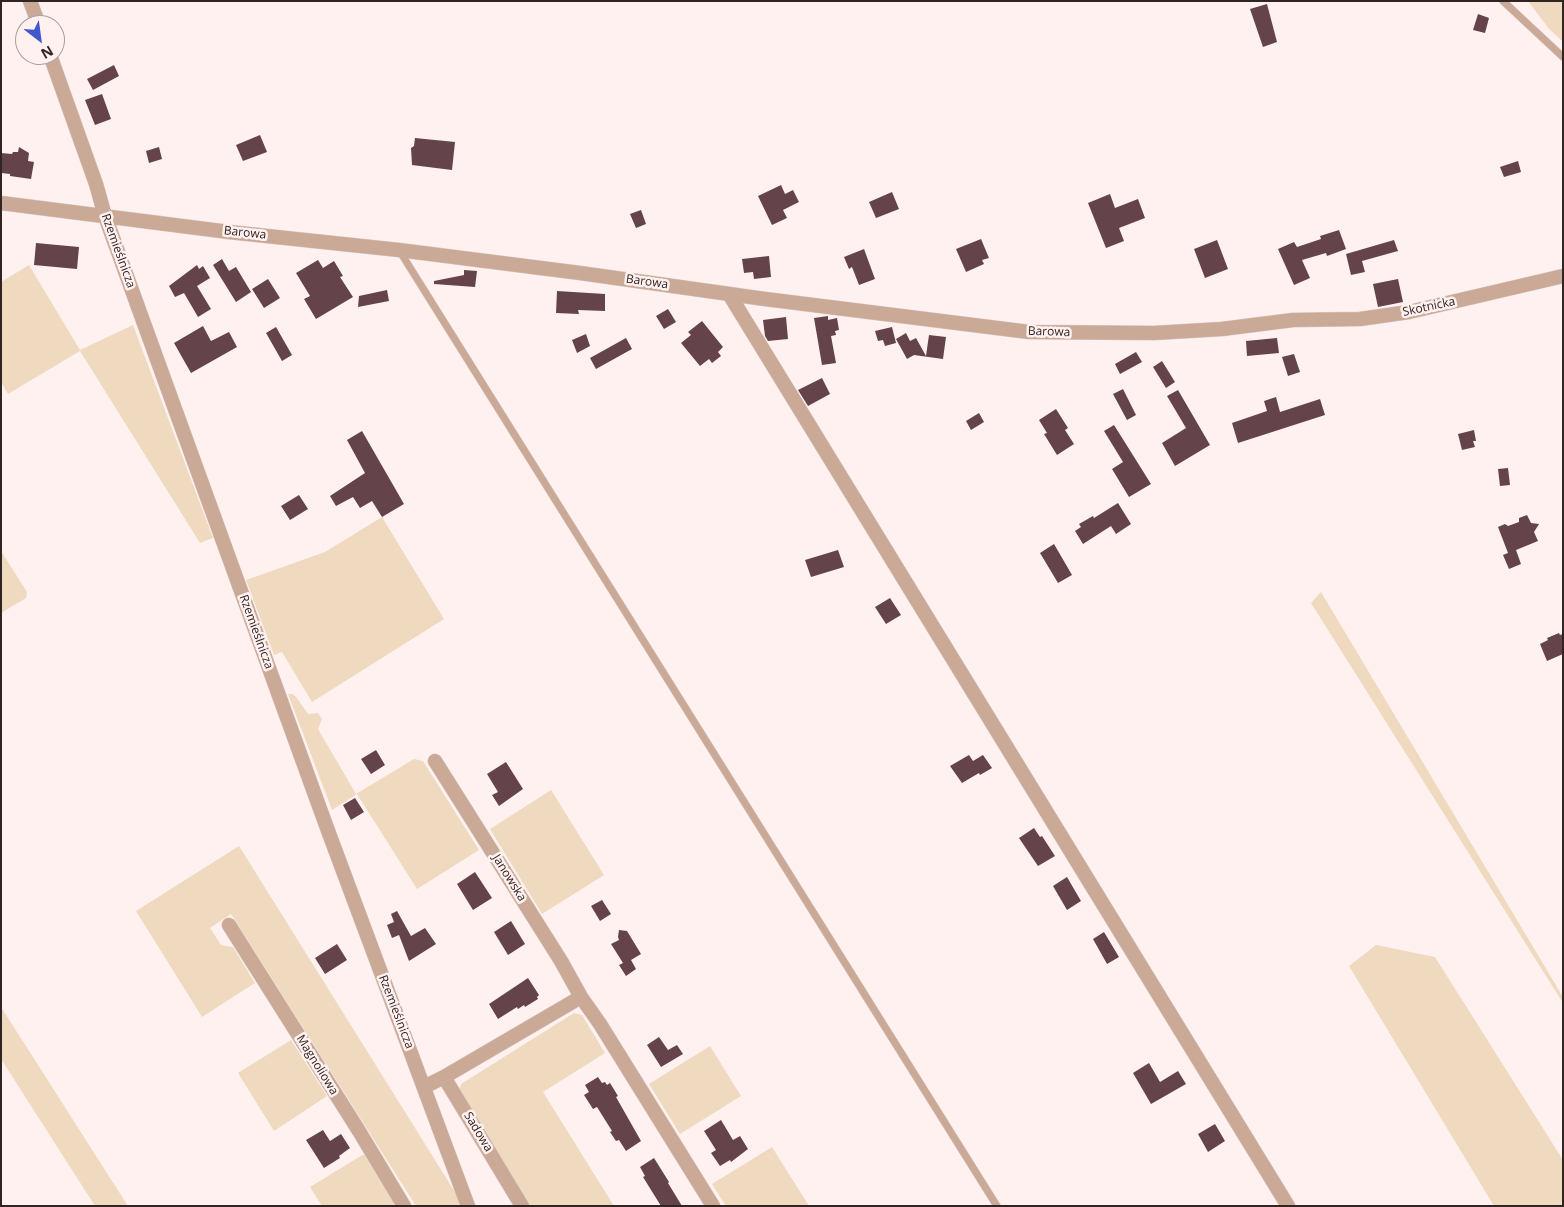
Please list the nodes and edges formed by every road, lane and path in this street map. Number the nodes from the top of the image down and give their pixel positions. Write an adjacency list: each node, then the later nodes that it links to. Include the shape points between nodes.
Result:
1 (30, 1): 3 (street)
2 (1503, 1): 4 (lane)
3 (35, 15)
4 (1563, 57)
5 (54, 65): 7 (street, Rzemieślnicza)
6 (1, 203): 7 (street, Barowa)
7 (105, 216): 8 (street, Barowa); 16 (street, Rzemieślnicza)
8 (399, 250): 10 (street, Barowa); 21 (lane)
9 (1563, 276): 11 (street, Skotnicka, via 1410,312 1360,319)
10 (728, 294): 11 (street, Barowa, via 1029,332 1154,333); 22 (street)
11 (1294, 320)
12 (435, 761): 14 (street, Janowska)
13 (229, 925): 17 (street, Magnoliowa)
14 (581, 997): 15 (street); 20 (street, Janowska)
15 (444, 1077): 16 (street); 19 (street, Sadowa)
16 (424, 1087): 18 (street, Rzemieślnicza)
17 (404, 1206)
18 (468, 1206)
19 (522, 1206)
20 (713, 1206)
21 (996, 1206)
22 (1288, 1206)

